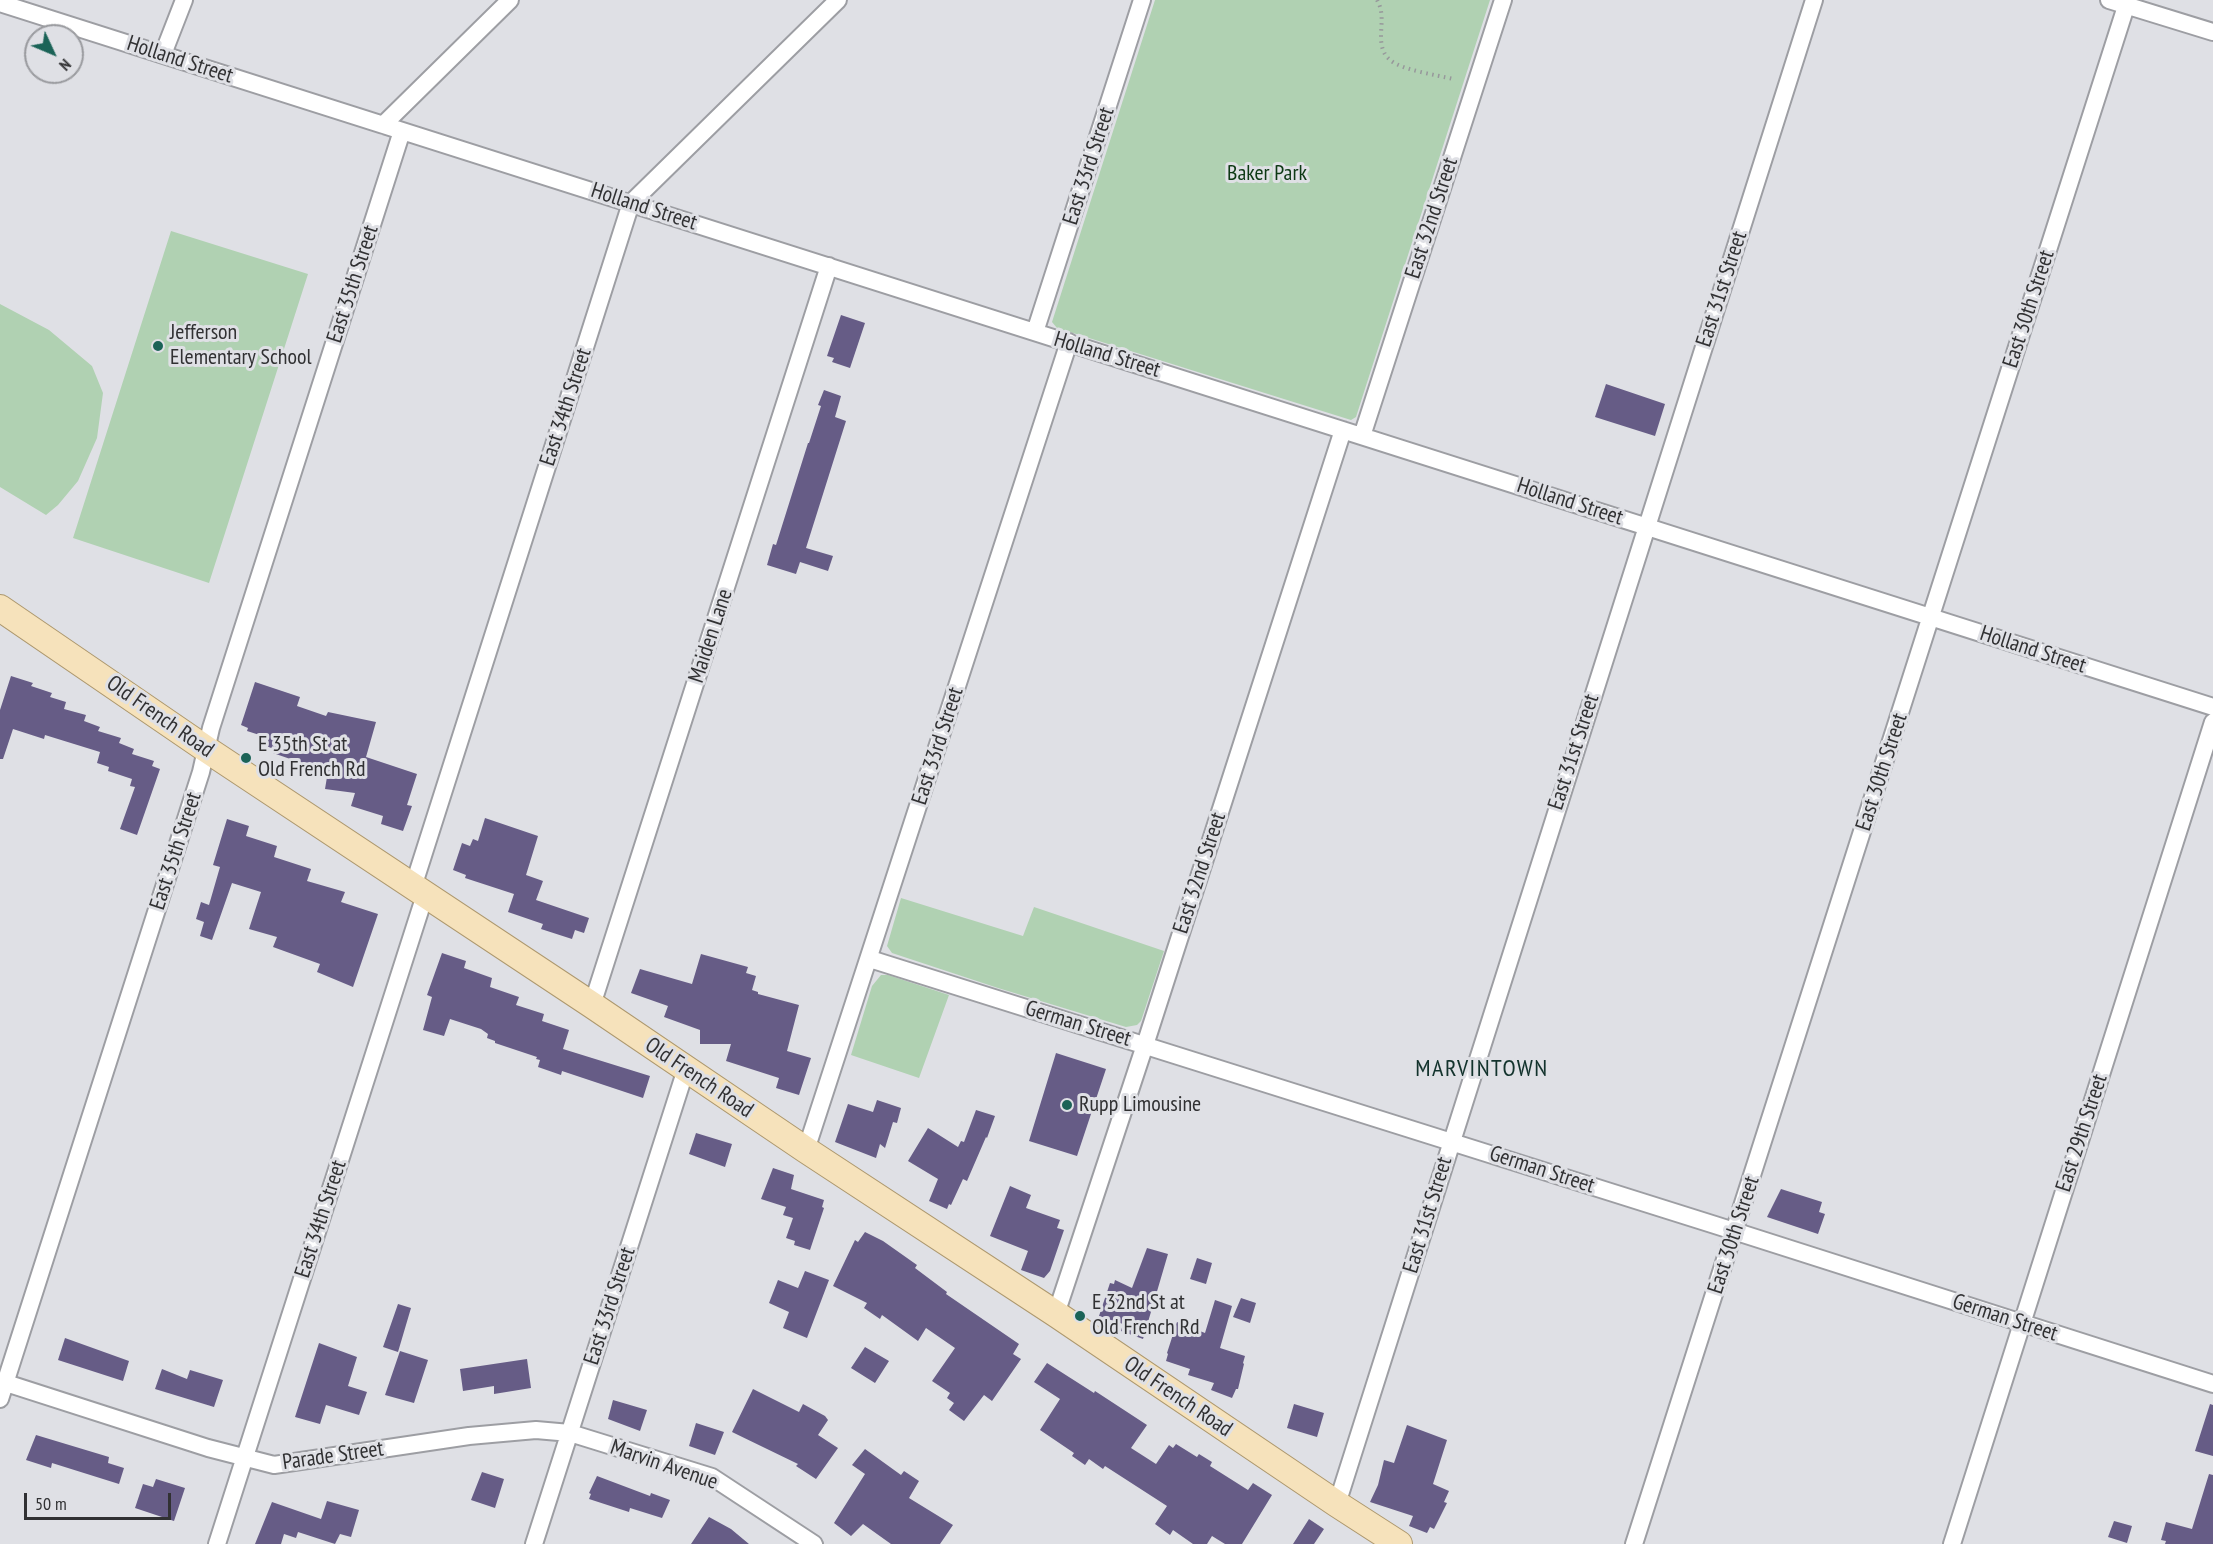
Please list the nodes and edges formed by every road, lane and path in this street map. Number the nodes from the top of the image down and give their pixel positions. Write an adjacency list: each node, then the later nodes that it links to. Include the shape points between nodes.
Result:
1 (184, 0): 12 (street)
2 (510, 0): 14 (street)
3 (838, 0): 16 (street, East 34th Street)
4 (1142, 0): 18 (street, East 33rd Street)
5 (1377, 0): 13 (path, via 1382,10 1381,42 1390,60)
6 (1503, 0): 21 (street, East 32nd Street)
7 (1814, 0): 22 (street, East 31st Street)
8 (2109, 0): 10 (street)
9 (0, 3): 12 (street, Holland Street)
10 (2127, 3): 11 (street); 24 (street, East 30th Street)
11 (2213, 32)
12 (163, 54): 14 (street, Holland Street)
13 (1453, 79)
14 (383, 124): 15 (street, Holland Street)
15 (402, 131): 16 (street, Holland Street); 27 (street, East 35th Street)
16 (631, 203): 17 (street, Holland Street); 28 (street, East 34th Street)
17 (829, 266): 18 (street, Holland Street); 30 (street, Maiden Lane)
18 (1035, 332): 19 (street, Holland Street)
19 (1069, 342): 20 (street, Holland Street); 29 (street, East 33rd Street)
20 (1342, 430): 21 (street, Holland Street); 31 (street, East 32nd Street)
21 (1362, 436): 22 (street, Holland Street)
22 (1646, 527): 24 (street, Holland Street); 33 (street, East 31st Street)
23 (0, 608): 27 (main road, Old French Road)
24 (1932, 617): 25 (street, Holland Street); 35 (street, East 30th Street)
25 (2213, 708)
26 (2213, 722): 37 (street, East 29th Street)
27 (206, 749): 28 (main road, Old French Road); 38 (street, East 35th Street)
28 (419, 891): 30 (main road, Old French Road); 42 (street, East 34th Street)
29 (870, 959): 31 (street, German Street); 34 (street, East 33rd Street)
30 (592, 1005): 32 (main road, Old French Road)
31 (1145, 1045): 33 (street, German Street); 36 (street, East 32nd Street)
32 (686, 1069): 34 (main road, Old French Road); 41 (street, East 33rd Street)
33 (1451, 1141): 35 (street, German Street); 43 (street, East 31st Street)
34 (806, 1150): 36 (main road, Old French Road)
35 (1736, 1231): 37 (street, German Street); 48 (street, East 30th Street)
36 (1056, 1314): 43 (main road, Old French Road)
37 (2022, 1323): 39 (street, German Street); 49 (street, East 29th Street)
38 (3, 1382): 40 (street, East 35th Street); 42 (street, Parade Street)
39 (2213, 1384)
40 (0, 1399)
41 (570, 1433): 42 (street, Parade Street, via 536,1430 469,1436 274,1465); 45 (street, East 33rd Street); 46 (street, Marvin Avenue, via 712,1477)
42 (245, 1457): 44 (street, East 34th Street)
43 (1337, 1504): 47 (main road, Old French Road)
44 (217, 1544)
45 (534, 1544)
46 (814, 1544)
47 (1399, 1544)
48 (1634, 1544)
49 (1952, 1544)

